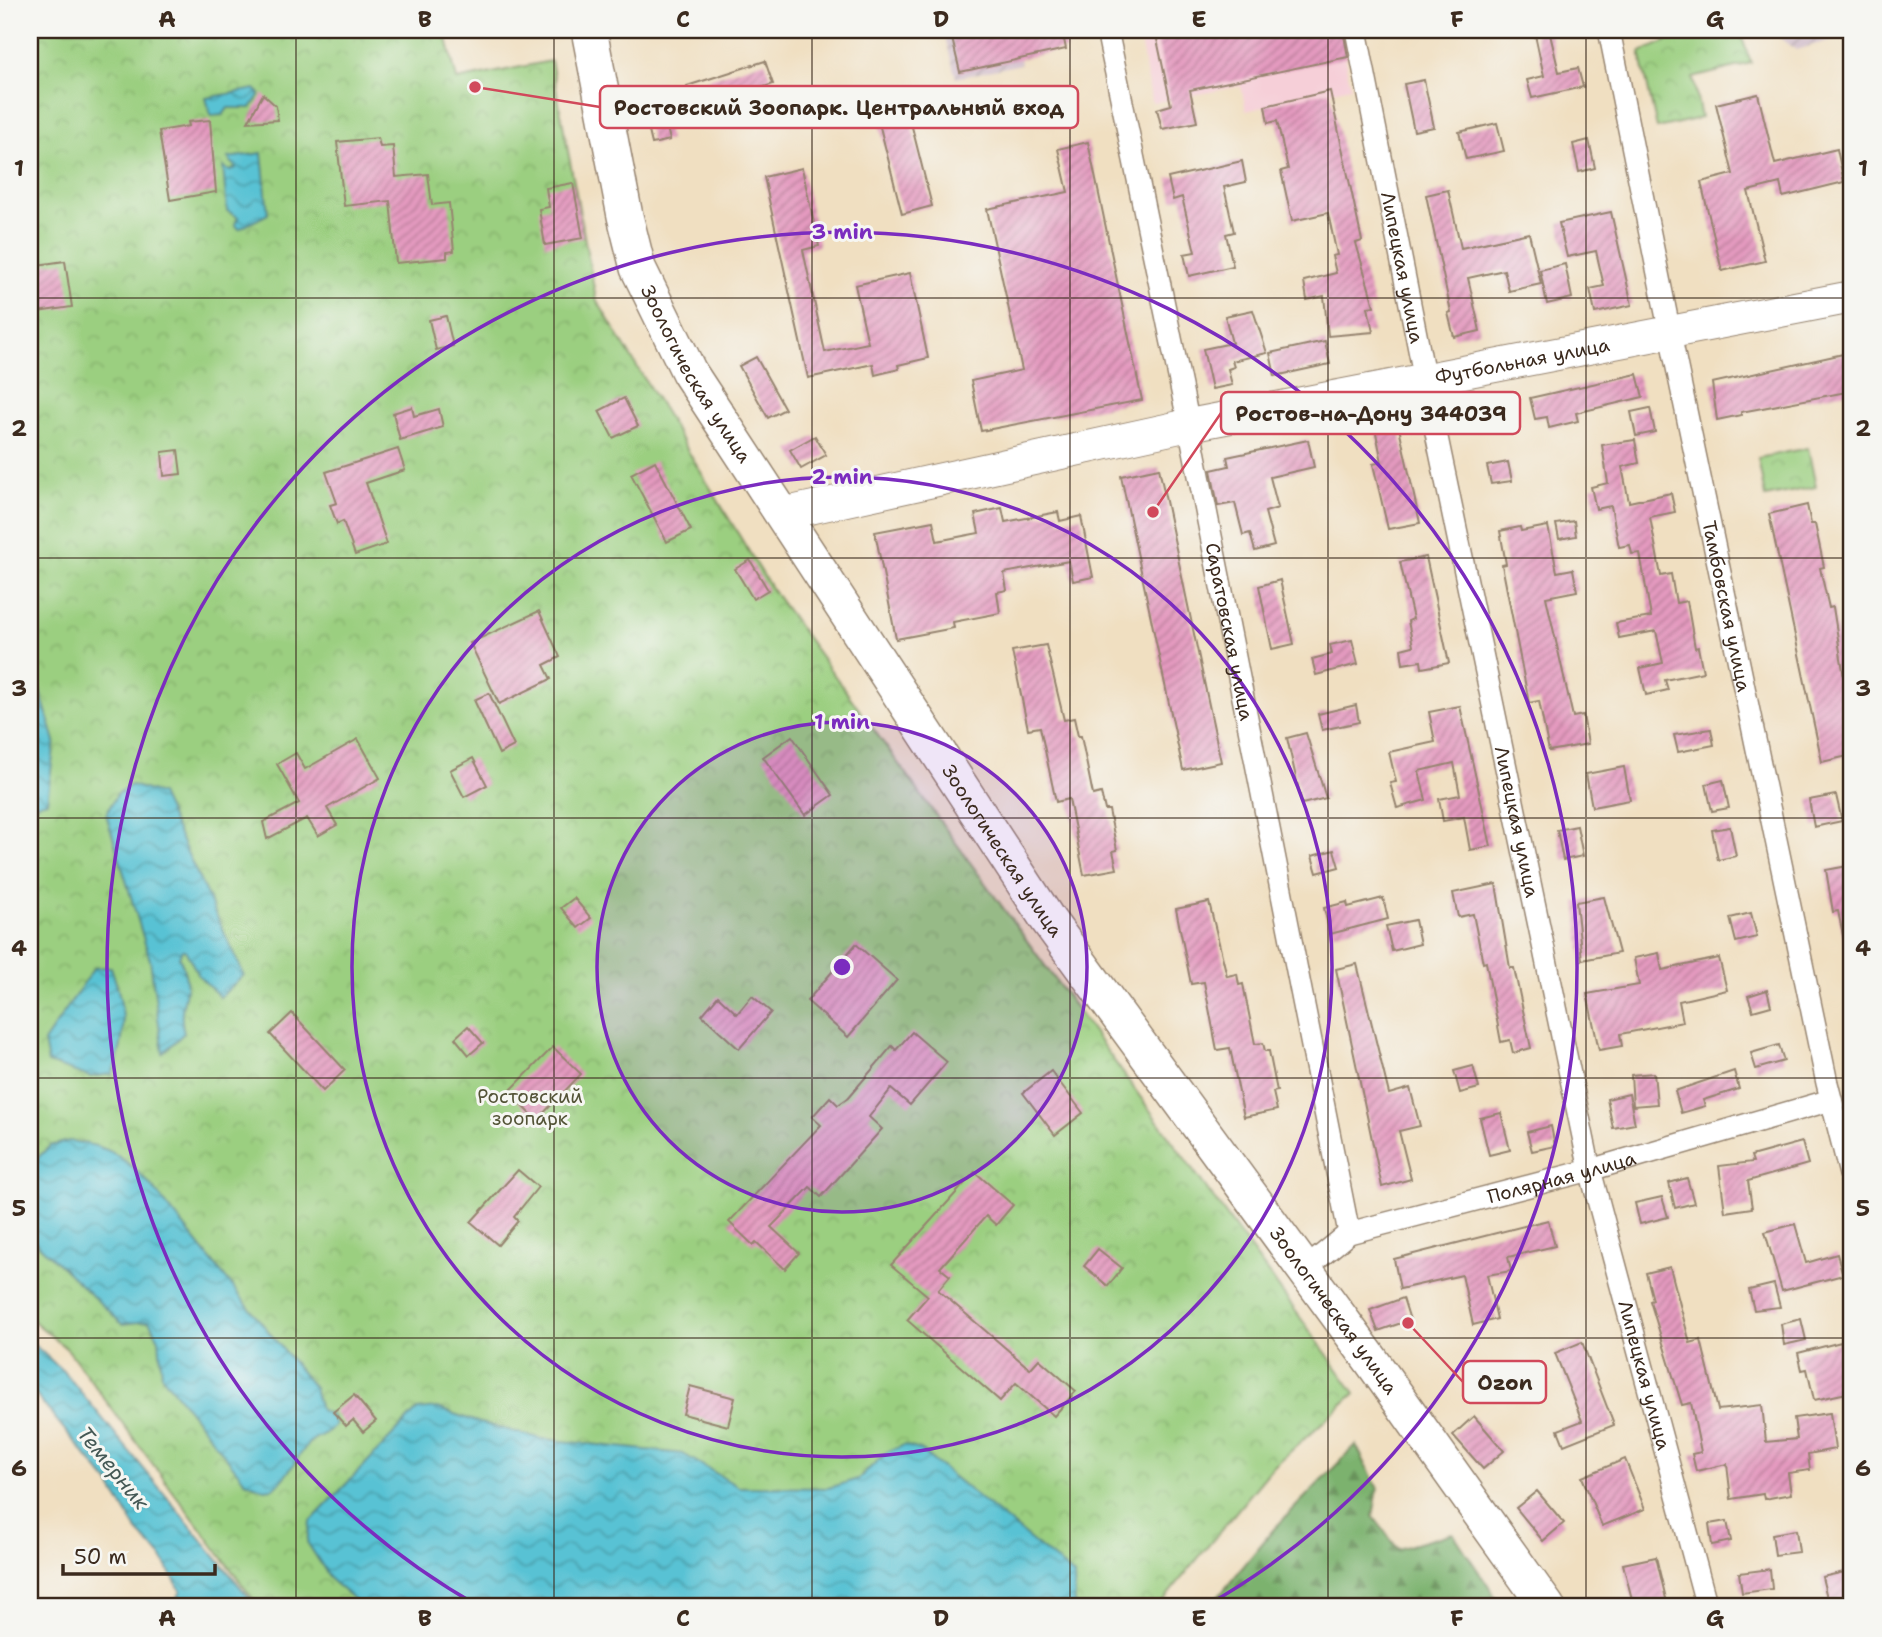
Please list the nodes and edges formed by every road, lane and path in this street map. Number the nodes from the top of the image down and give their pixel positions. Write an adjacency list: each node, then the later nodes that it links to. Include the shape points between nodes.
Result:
1 (589, 30): 9 (main road, Зоологическая улица, via 638,268 690,372)
2 (1107, 30): 8 (street, Саратовская улица)
3 (1356, 30): 7 (street, Липецкая улица)
4 (1609, 30): 6 (street, Тамбовская улица)
5 (1852, 297): 6 (main road, Футбольная улица)
6 (1669, 331): 7 (main road, Футбольная улица); 10 (street, Тамбовская улица)
7 (1425, 380): 8 (main road, Футбольная улица); 11 (street, Липецкая улица)
8 (1189, 425): 9 (main road, Футбольная улица); 13 (street, Саратовская улица)
9 (782, 514): 14 (main road, Зоологическая улица, via 1048,920)
10 (1831, 1100): 11 (street, Полярная улица); 12 (street, Тамбовская улица)
11 (1590, 1171): 13 (street, Полярная улица); 16 (street, Липецкая улица)
12 (1852, 1182)
13 (1349, 1233): 14 (street, Полярная улица)
14 (1304, 1270): 15 (main road, Зоологическая улица)
15 (1547, 1607)
16 (1707, 1607)

